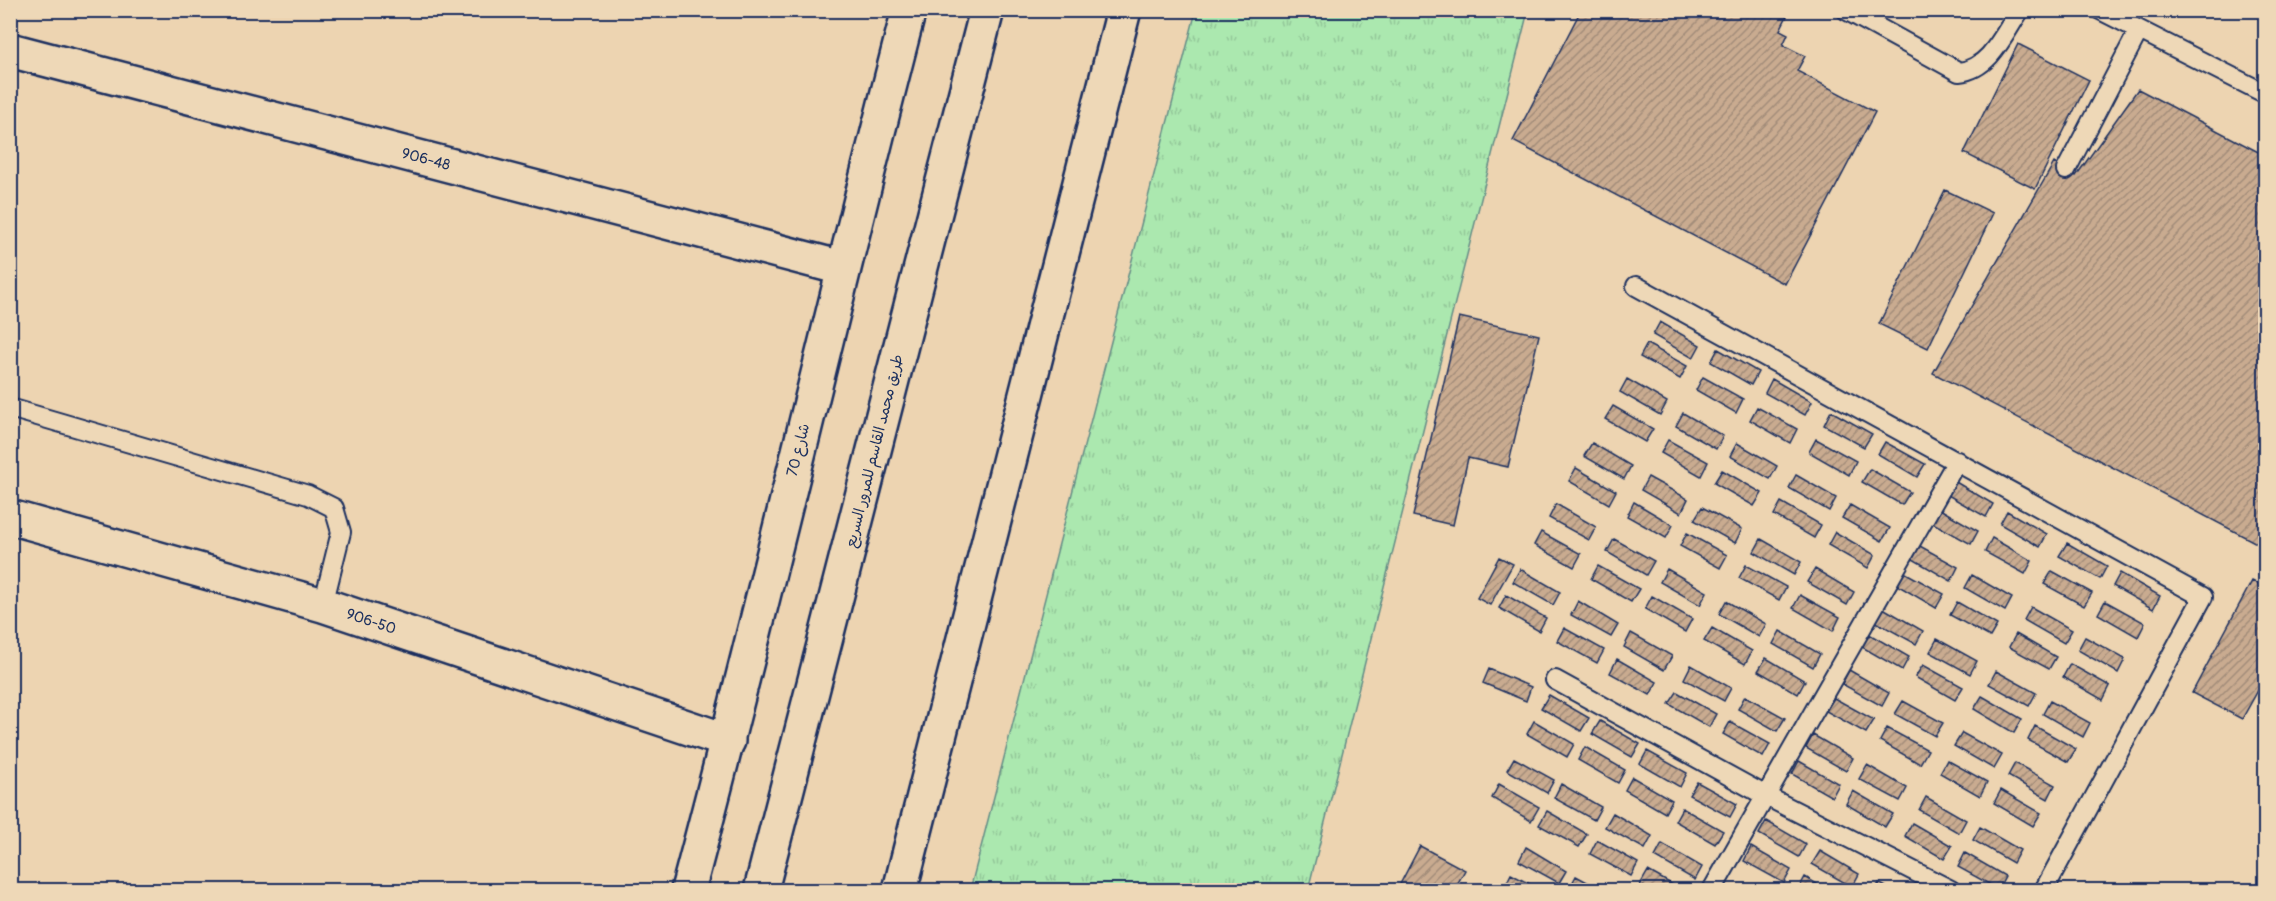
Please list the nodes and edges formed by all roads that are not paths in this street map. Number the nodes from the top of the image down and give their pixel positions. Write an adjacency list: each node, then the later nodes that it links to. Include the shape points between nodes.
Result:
1 (909, 10): 11 (main road, شارع 70)
2 (987, 10): 21 (main road, طريق محمد القاسم للمرور السريع)
3 (1124, 10): 22 (main road)
4 (1846, 10): 5 (lane, via 1959,72 1972,71 1985,62)
5 (2020, 10)
6 (2100, 10): 7 (lane)
7 (2139, 30): 9 (lane); 10 (lane)
8 (10, 50): 11 (main road, 906-48)
9 (2265, 94)
10 (2066, 170)
11 (842, 268): 18 (main road, شارع 70)
12 (1636, 286): 14 (lane)
13 (10, 408): 16 (lane, via 308,495 334,508 341,532)
14 (1957, 461): 19 (lane); 25 (lane, via 2203,597)
15 (10, 517): 16 (main road, 906-50)
16 (323, 605): 18 (main road, 906-50)
17 (1555, 680): 19 (lane)
18 (728, 741): 20 (main road, شارع 70)
19 (1766, 796): 23 (lane); 24 (lane)
20 (688, 891)
21 (761, 891)
22 (900, 891)
23 (1712, 891)
24 (1951, 891)
25 (2044, 891)

